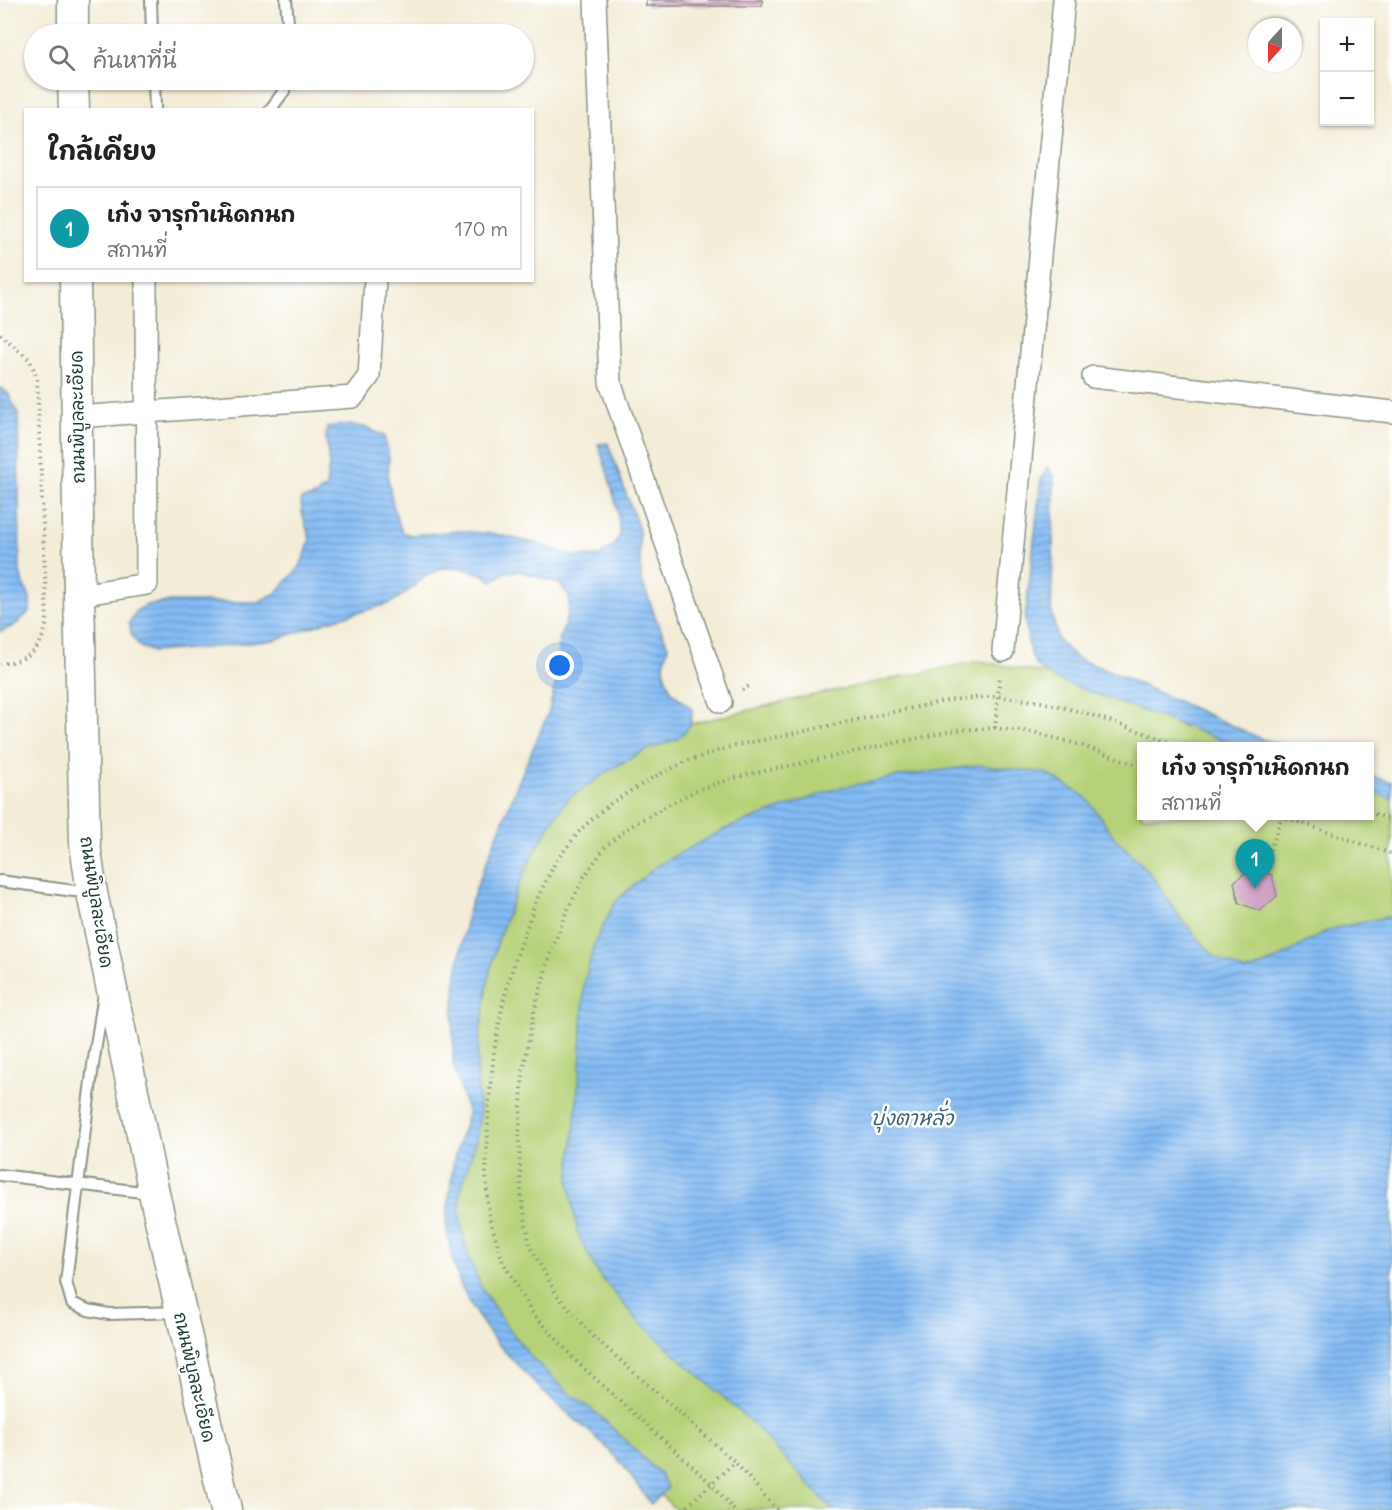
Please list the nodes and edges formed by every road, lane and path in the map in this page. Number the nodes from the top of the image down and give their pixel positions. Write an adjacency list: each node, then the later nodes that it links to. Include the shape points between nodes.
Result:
1 (73, 0): 6 (street)
2 (151, 0): 7 (lane)
3 (286, 0): 8 (lane)
4 (595, 0): 27 (street, via 610,382)
5 (1064, 0): 24 (street)
6 (73, 24)
7 (152, 24)
8 (287, 24)
9 (73, 90): 12 (street)
10 (154, 90): 13 (lane)
11 (284, 90): 14 (lane)
12 (74, 108)
13 (155, 108)
14 (271, 108)
15 (75, 282): 22 (street, ถนนพิบูลละเอียด)
16 (146, 282): 20 (street)
17 (375, 282): 20 (street, via 369,376 353,397)
18 (0, 334): 25 (path, via 30,360 37,378 47,622 43,639 34,652 19,661)
19 (1093, 377): 21 (street)
20 (147, 412): 22 (street); 23 (street, via 147,584)
21 (1392, 412)
22 (77, 417): 23 (street, ถนนพิบูลละเอียด)
23 (79, 595): 38 (street, ถนนพิบูลละเอียด, via 85,844)
24 (1003, 651): 26 (path)
25 (0, 664)
26 (998, 696): 28 (path); 29 (path, via 1086,713); 45 (path, via 950,700 730,747 652,778 611,803 582,828 556,861 525,933 504,1002 489,1102 489,1216 502,1262 531,1311 577,1362)
27 (721, 702)
28 (995, 728): 30 (path, via 1033,732); 44 (path, via 956,730 741,776 697,790 629,827 605,848 584,877 549,958 523,1072 521,1195 530,1246 556,1294 594,1336)
29 (1168, 742)
30 (1137, 765)
31 (1374, 814): 34 (path)
32 (1281, 820): 36 (path)
33 (1293, 820): 35 (path)
34 (1392, 820)
35 (1392, 855)
36 (1264, 867)
37 (0, 881): 38 (lane)
38 (92, 893): 39 (street, ถนนพิบูลละเอียด)
39 (108, 972): 41 (lane); 42 (street, ถนนพิบูลละเอียด)
40 (0, 1175): 41 (lane)
41 (78, 1184): 42 (lane); 43 (lane, via 66,1282 72,1303 109,1314)
42 (154, 1193): 43 (street, ถนนพิบูลละเอียด)
43 (180, 1312): 46 (street, ถนนพิบูลละเอียด)
44 (735, 1462): 45 (path); 49 (path)
45 (712, 1484): 47 (path); 48 (path)
46 (226, 1510)
47 (683, 1510)
48 (734, 1510)
49 (777, 1510)

